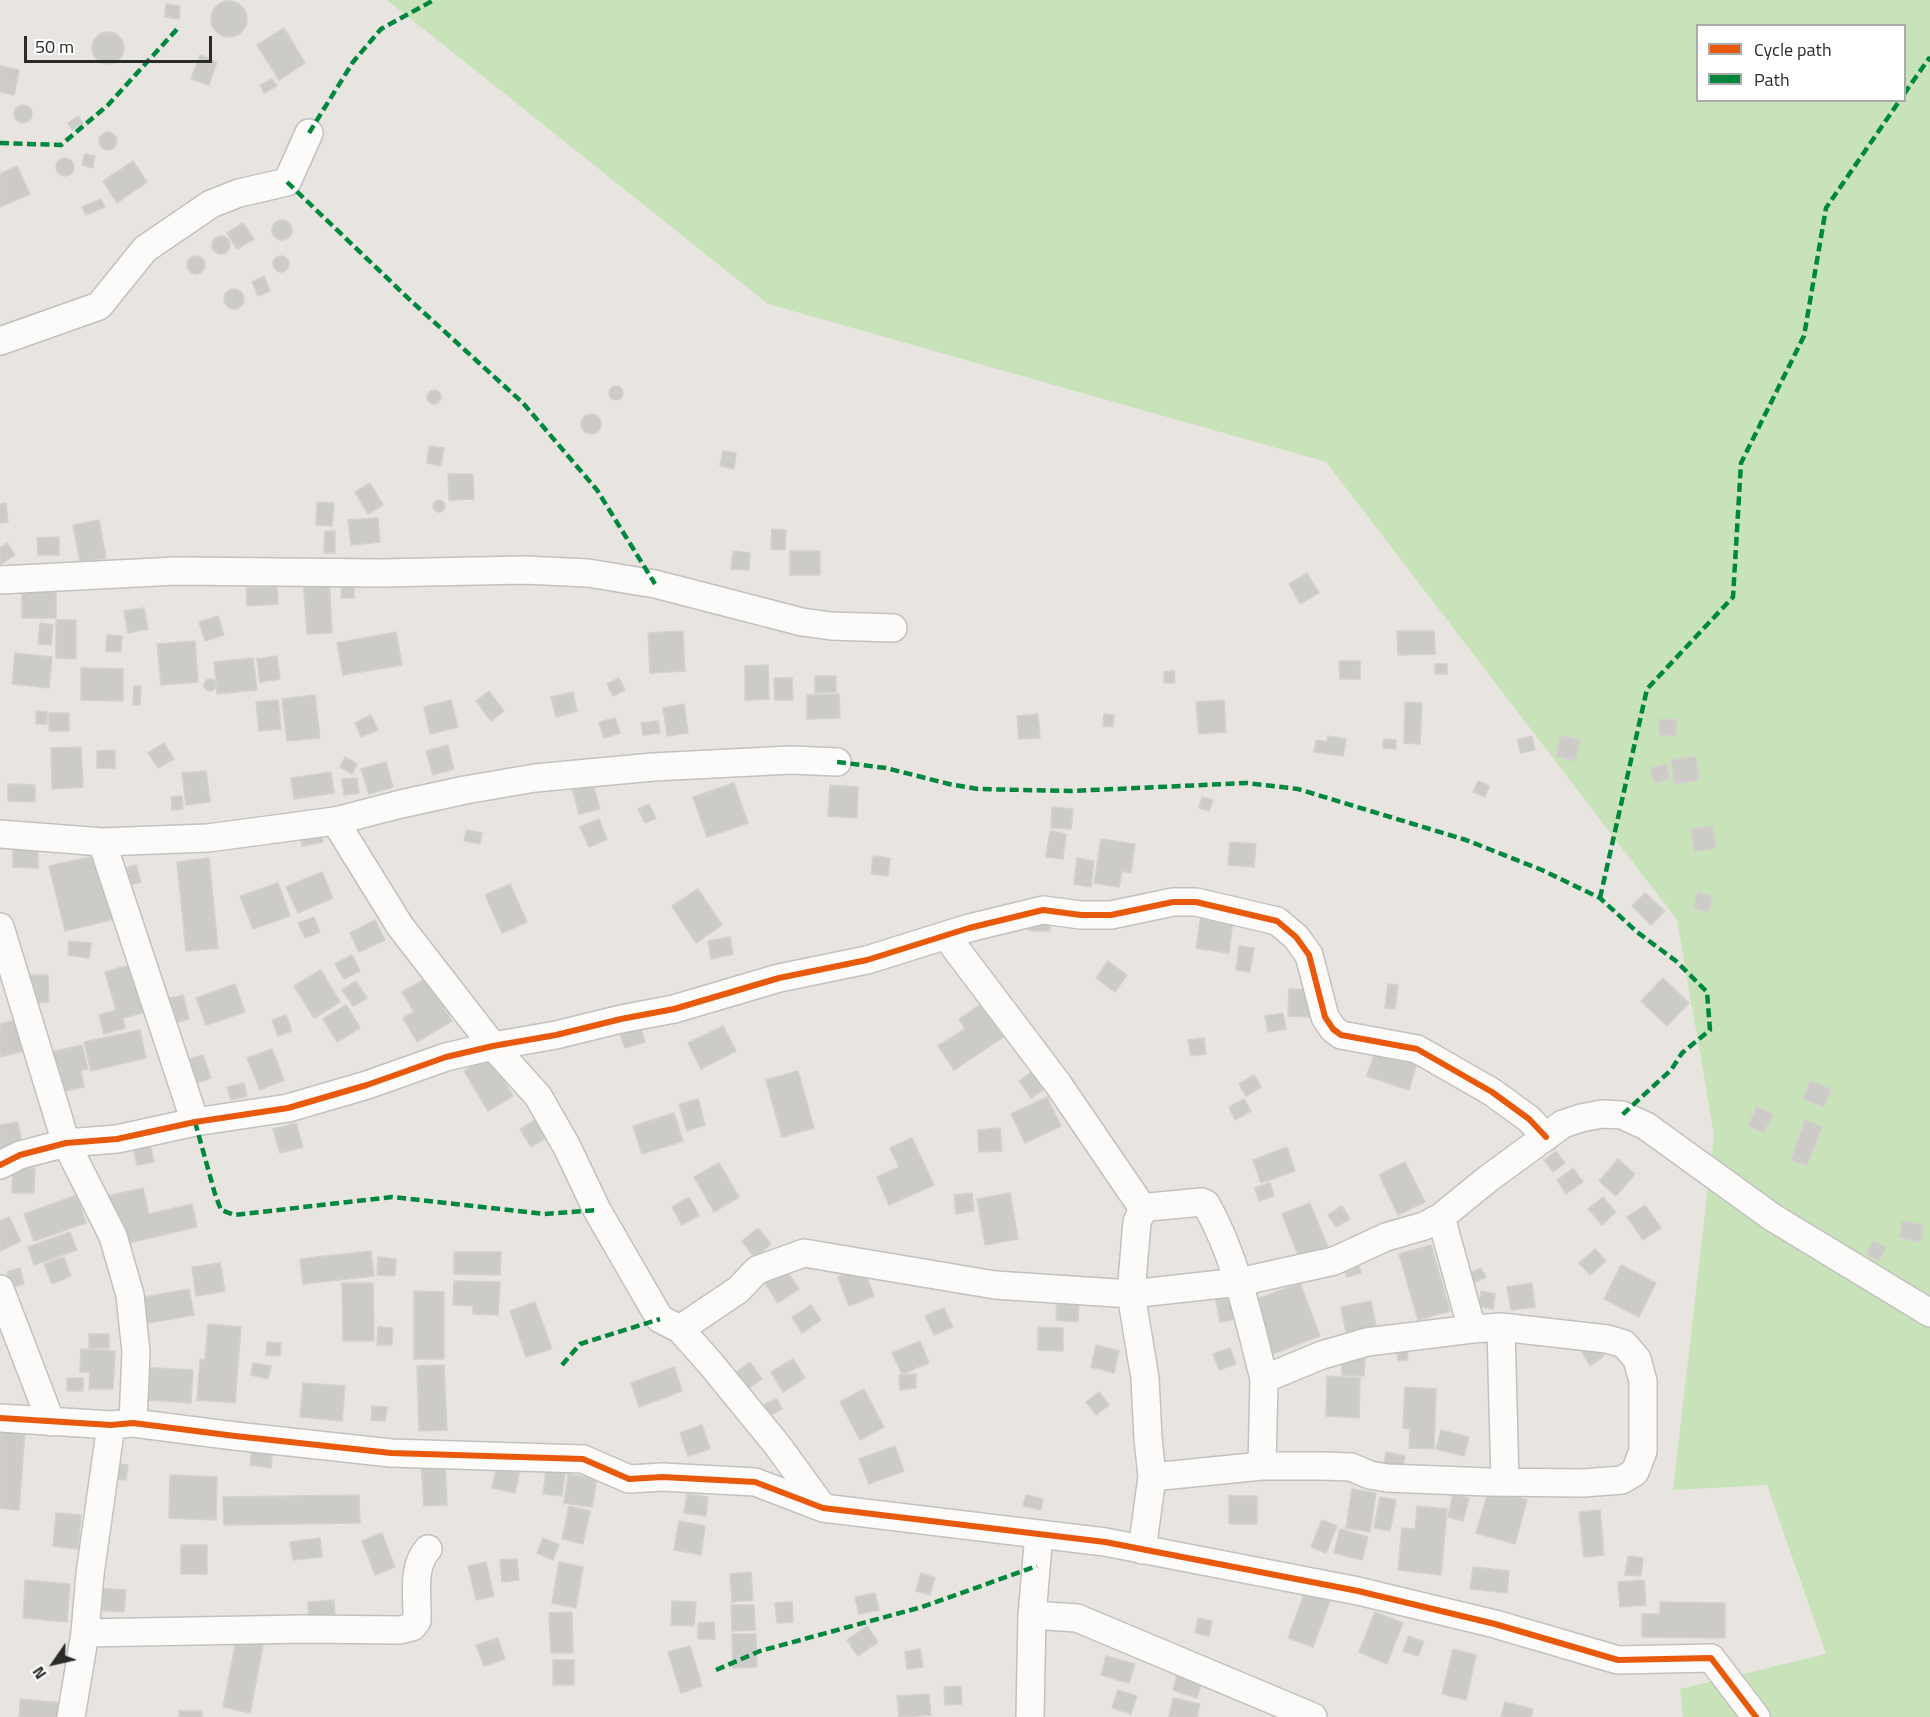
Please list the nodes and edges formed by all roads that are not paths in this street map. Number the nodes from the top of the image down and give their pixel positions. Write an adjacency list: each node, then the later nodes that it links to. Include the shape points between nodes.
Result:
1 (309, 133): 2 (street, via 286,182 211,204 145,249 99,306)
2 (0, 341)
3 (0, 580): 4 (street, via 176,571 588,573 655,584 802,622)
4 (893, 628)
5 (837, 762): 6 (street, via 791,760 653,767 535,778)
6 (334, 821): 8 (street, via 208,838); 11 (street, via 400,926)
7 (0, 834): 8 (street)
8 (102, 843): 12 (street)
9 (0, 927): 14 (street)
10 (947, 937): 11 (street, via 867,960 778,978 674,1009); 13 (street, via 1043,910 1111,915 1173,902 1196,902 1277,921 1309,955 1325,1017 1333,1029 1341,1035 1417,1049 1492,1092); 16 (street, via 1058,1084)
11 (493, 1046): 12 (street, via 446,1057 288,1108); 23 (street, via 538,1096 660,1319)
12 (195, 1122): 14 (street, via 117,1139)
13 (1546, 1137): 17 (street); 21 (street, via 1563,1124 1581,1118 1622,1115 1646,1126 1772,1217)
14 (66, 1143): 15 (street, via 20,1155); 28 (street, via 113,1236 130,1295 136,1352)
15 (0, 1165)
16 (1144, 1210): 18 (street, via 1206,1204); 20 (street, via 1137,1222)
17 (1441, 1217): 18 (street, via 1334,1261); 24 (street)
18 (1239, 1282): 20 (street); 25 (street)
19 (0, 1289): 27 (street)
20 (1131, 1294): 23 (street, via 995,1285 804,1253 757,1270 738,1290); 30 (street, via 1145,1378)
21 (1930, 1313)
22 (1501, 1328): 24 (street); 31 (street); 31 (street, via 1624,1344 1637,1359 1643,1381 1643,1451 1635,1472 1622,1480)
23 (680, 1329): 32 (street, via 778,1446)
24 (1472, 1329): 25 (street, via 1367,1342)
25 (1264, 1379): 29 (street)
26 (0, 1418): 27 (street)
27 (51, 1422): 28 (street)
28 (122, 1424): 32 (street, via 391,1453 583,1459 629,1479 755,1482); 37 (street, via 90,1574)
29 (1262, 1466): 30 (street); 31 (street, via 1351,1467 1387,1478)
30 (1152, 1477): 35 (street)
31 (1505, 1482)
32 (822, 1508): 33 (street)
33 (1039, 1534): 35 (street); 36 (street)
34 (428, 1549): 37 (street, via 417,1579 417,1621 400,1630)
35 (1142, 1550): 41 (street, via 1424,1606 1618,1660 1711,1658)
36 (1032, 1615): 39 (street); 40 (street, via 1077,1618)
37 (85, 1633): 38 (street)
38 (71, 1717)
39 (1030, 1717)
40 (1313, 1717)
41 (1756, 1717)

